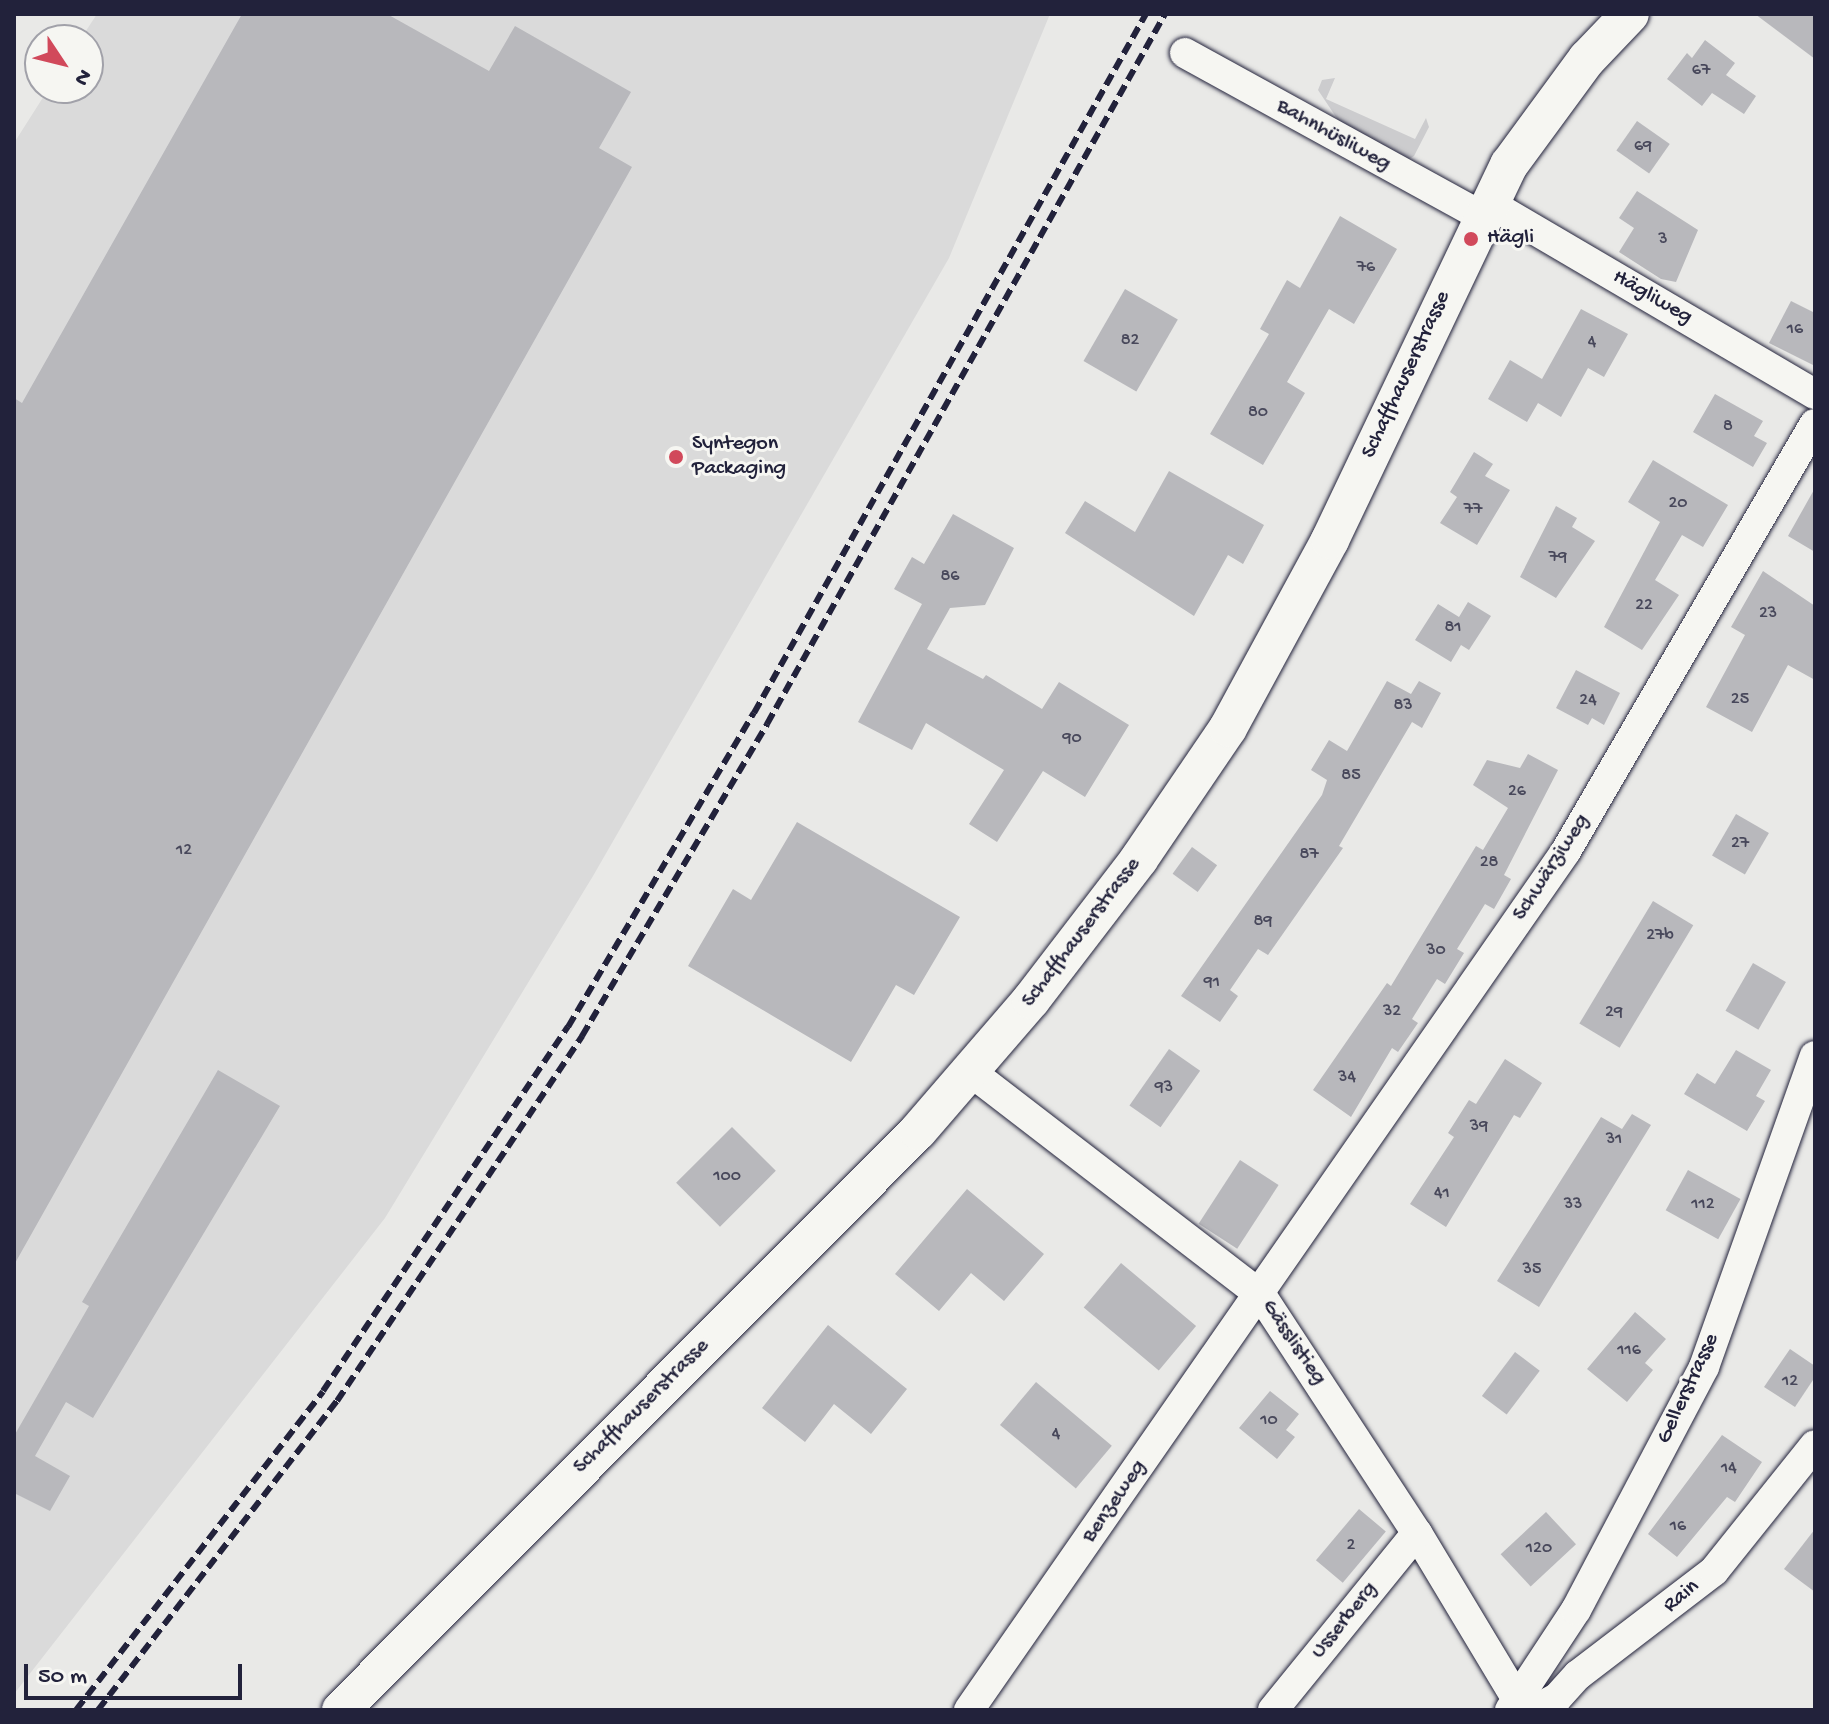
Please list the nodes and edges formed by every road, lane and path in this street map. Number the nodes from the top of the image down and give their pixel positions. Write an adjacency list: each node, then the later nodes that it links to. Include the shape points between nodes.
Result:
1 (1630, 14): 3 (main road, Schaffhauserstrasse, via 1546,111)
2 (1185, 53): 3 (street, Bahnhüsliweg)
3 (1486, 210): 4 (street, Hägliweg); 7 (main road, Schaffhauserstrasse, via 1330,540 1228,728 1139,859)
4 (1815, 394)
5 (1815, 424): 8 (street, Schwärziweg, via 1566,851)
6 (1815, 1056): 11 (street, Gellerstrasse, via 1704,1367 1576,1610)
7 (971, 1072): 8 (street, Gässlistieg); 12 (main road, Schaffhauserstrasse)
8 (1261, 1295): 10 (street, Gässlistieg); 13 (street, Benzeweg)
9 (1815, 1445): 11 (street, Rain, via 1714,1571 1578,1675 1557,1698 1540,1707)
10 (1417, 1533): 11 (street, Gässlistieg); 14 (street, Usserberg)
11 (1514, 1706)
12 (341, 1710)
13 (969, 1710)
14 (1273, 1710)

